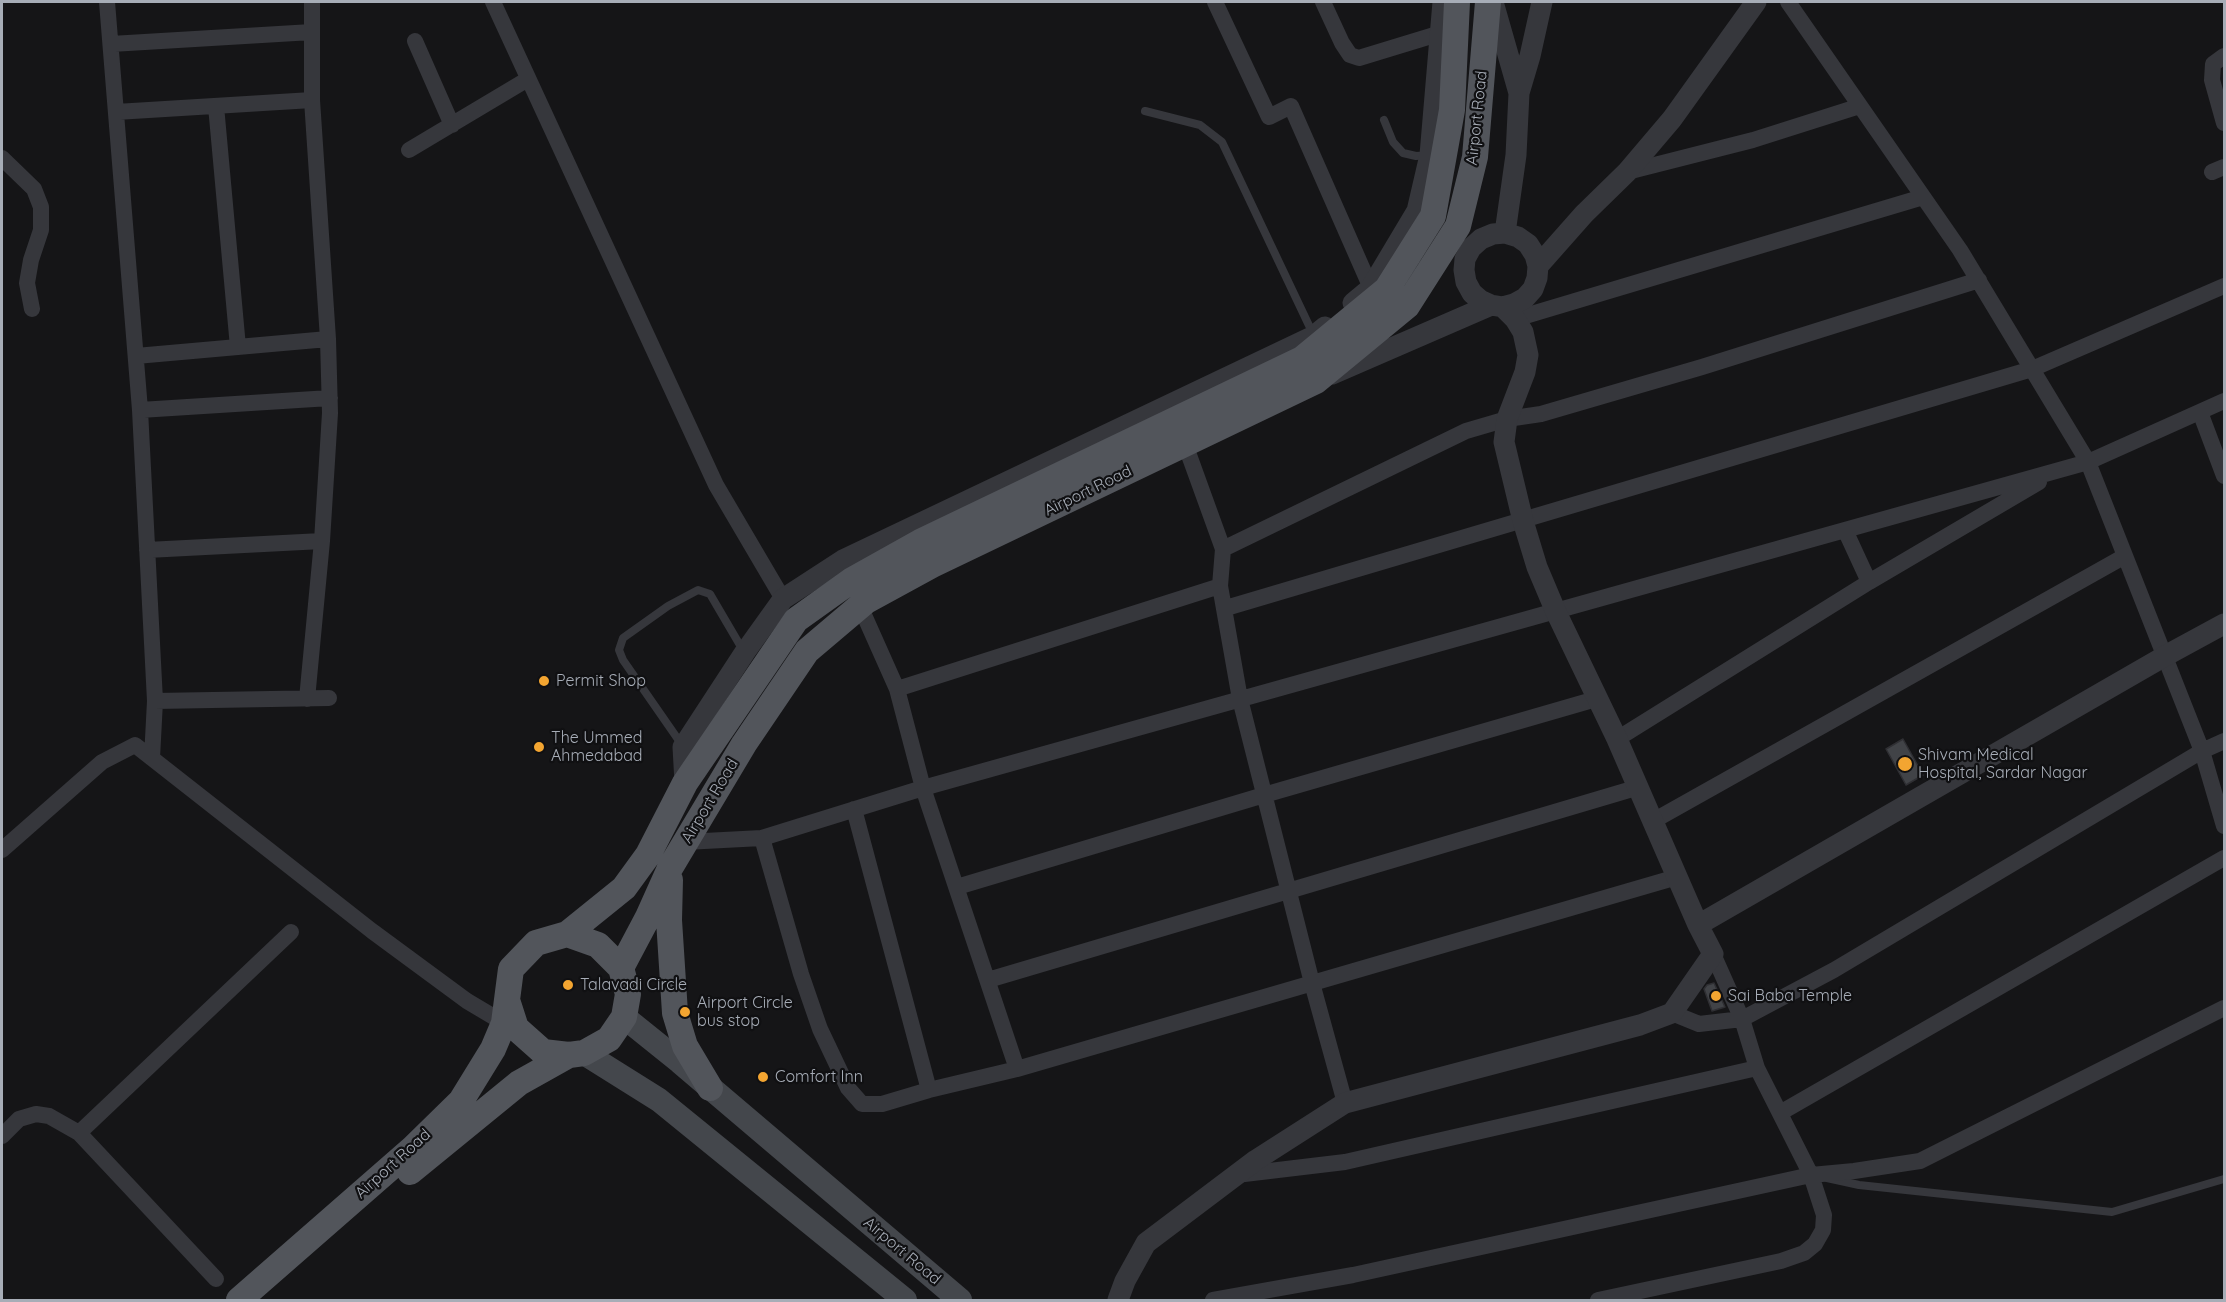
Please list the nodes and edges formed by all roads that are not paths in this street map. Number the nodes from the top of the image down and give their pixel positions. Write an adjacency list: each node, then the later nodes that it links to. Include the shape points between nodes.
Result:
1 (107, 2): 16 (street)
2 (312, 2): 13 (street)
3 (493, 2): 18 (street)
4 (1215, 2): 38 (street, via 1269,117 1291,106)
5 (1323, 2): 14 (street, via 1342,43 1350,55 1359,58)
6 (1443, 2): 14 (street)
7 (1457, 2): 82 (main road, Airport Road, via 1452,110 1433,216 1387,289 1302,359 920,542 852,580 796,620)
8 (1488, 2): 34 (main road, Airport Road, via 1475,157)
9 (1493, 2): 19 (street)
10 (1542, 2): 19 (street)
11 (1756, 2): 31 (street, via 1672,119)
12 (1788, 2): 22 (street)
13 (312, 32): 16 (street); 20 (street)
14 (1441, 33): 29 (street)
15 (415, 41): 27 (street)
16 (111, 44): 24 (street)
17 (2224, 56): 26 (street, via 2212,64 2212,80)
18 (528, 79): 27 (street); 64 (street, via 716,484)
19 (1519, 93): 33 (street, via 1516,155)
20 (312, 100): 21 (street); 42 (street)
21 (216, 106): 24 (street); 43 (street)
22 (1860, 106): 31 (street, via 1753,140); 32 (street)
23 (1145, 111): 41 (lane, via 1200,125 1222,142)
24 (116, 112): 44 (street)
25 (1384, 120): 29 (lane, via 1393,142 1403,153)
26 (2224, 123)
27 (452, 125): 28 (street)
28 (409, 150)
29 (1430, 155): 38 (street, via 1417,211)
30 (2, 158): 39 (street, via 34,189 41,207 41,230 27,283)
31 (1627, 172): 35 (street)
32 (1923, 197): 36 (street); 40 (street)
33 (1505, 233): 34 (street, via 1481,239); 35 (street, via 1528,244)
34 (1454, 255): 40 (street, via 1472,293); 46 (main road, Airport Road, via 1407,306)
35 (1538, 267): 40 (street, via 1533,289)
36 (1979, 280): 45 (street); 51 (street, via 1692,370 1541,414)
37 (2224, 286): 45 (street)
38 (1371, 288): 41 (street)
39 (32, 309)
40 (1503, 310): 46 (street); 51 (street, via 1523,332 1528,355)
41 (1314, 336): 64 (street, via 843,560)
42 (328, 339): 43 (street); 47 (street)
43 (238, 347): 44 (street)
44 (136, 356): 49 (street)
45 (2032, 369): 53 (street); 56 (street)
46 (1317, 381): 52 (main road, Airport Road)
47 (330, 398): 49 (street); 58 (street)
48 (2224, 401): 50 (street)
49 (140, 410): 60 (street)
50 (2200, 412): 53 (street); 55 (street)
51 (1507, 419): 56 (street, via 1504,442); 59 (street, via 1466,431)
52 (1185, 444): 59 (street); 65 (main road, Airport Road, via 932,565)
53 (2088, 462): 54 (street); 61 (street)
54 (2058, 470): 57 (street); 62 (street)
55 (2224, 476)
56 (1523, 521): 66 (street); 67 (street)
57 (1845, 530): 62 (street); 67 (street)
58 (322, 541): 60 (street); 73 (street)
59 (1223, 549): 63 (street)
60 (147, 550): 76 (street)
61 (2125, 556): 70 (street); 87 (street)
62 (1869, 582): 77 (street)
63 (1220, 586): 66 (street); 71 (street)
64 (783, 599): 69 (street)
65 (860, 606): 71 (street); 90 (main road, Airport Road, via 807,651 744,744)
66 (1226, 608): 74 (street)
67 (1556, 612): 74 (street); 75 (street)
68 (2224, 624): 70 (street)
69 (745, 652): 79 (street); 79 (lane, via 710,594 698,590 623,638 619,650 622,660)
70 (2165, 656): 80 (street); 97 (street)
71 (897, 689): 83 (street)
72 (329, 698): 73 (street)
73 (307, 699): 76 (street)
74 (1240, 699): 83 (street); 85 (street)
75 (1596, 699): 77 (street); 85 (street)
76 (156, 700): 81 (street)
77 (1617, 739): 84 (street)
78 (2224, 741): 80 (street)
79 (683, 747): 82 (street)
80 (2202, 751): 88 (street); 108 (street, via 1834,970)
81 (152, 758): 91 (street, via 135,745 102,762); 105 (street, via 466,1001)
82 (685, 783): 99 (main road, Airport Road, via 648,855 624,888)
83 (923, 788): 86 (street); 95 (street)
84 (1639, 788): 87 (street); 96 (street)
85 (1264, 795): 95 (street); 96 (street)
86 (854, 810): 89 (street); 113 (street)
87 (1653, 821): 94 (street)
88 (2224, 826)
89 (762, 838): 90 (street); 113 (street, via 820,1029 849,1088 862,1104 882,1104)
90 (685, 842): 93 (main road, Airport Road)
91 (2, 850)
92 (2224, 858): 115 (street)
93 (670, 868): 101 (main road, Airport Road); 112 (main road, via 675,1013 685,1046)
94 (1677, 877): 97 (street); 103 (street)
95 (957, 887): 102 (street)
96 (1289, 891): 102 (street); 103 (street)
97 (1698, 926): 100 (street)
98 (291, 932): 116 (street)
99 (567, 934): 101 (main road, via 598,945); 105 (main road, via 536,944 511,969)
100 (1713, 954): 106 (street); 108 (street)
101 (621, 968): 107 (main road, via 628,994)
102 (987, 980): 111 (street)
103 (1312, 983): 111 (street); 114 (street)
104 (2224, 1008): 119 (street, via 1920,1161)
105 (506, 1011): 109 (main road, via 516,1028 543,1053); 122 (main road, Airport Road, via 493,1049 461,1101)
106 (1672, 1013): 108 (street, via 1699,1024); 114 (street, via 1640,1025)
107 (624, 1017): 109 (main road, via 609,1039); 112 (main road, Airport Road)
108 (1742, 1019): 110 (street)
109 (577, 1054): 123 (main road, Airport Road, via 519,1083 502,1096); 124 (main road, via 659,1100)
110 (1757, 1068): 115 (street); 118 (street, via 1346,1162)
111 (1017, 1069): 113 (street)
112 (710, 1088): 125 (main road, Airport Road)
113 (929, 1090)
114 (1345, 1103): 118 (street)
115 (1780, 1113): 119 (street)
116 (79, 1133): 117 (street, via 49,1116 36,1114 19,1119); 121 (street)
117 (2, 1136)
118 (1236, 1175): 126 (street, via 1146,1243)
119 (1811, 1175): 120 (lane, via 1859,1185 2112,1212); 127 (street, via 1353,1275); 128 (street, via 1824,1215 1823,1230 1804,1253)
120 (2224, 1179)
121 (216, 1279)
122 (239, 1300)
123 (264, 1300)
124 (905, 1300)
125 (960, 1300)
126 (1118, 1300)
127 (1213, 1300)
128 (1598, 1300)

